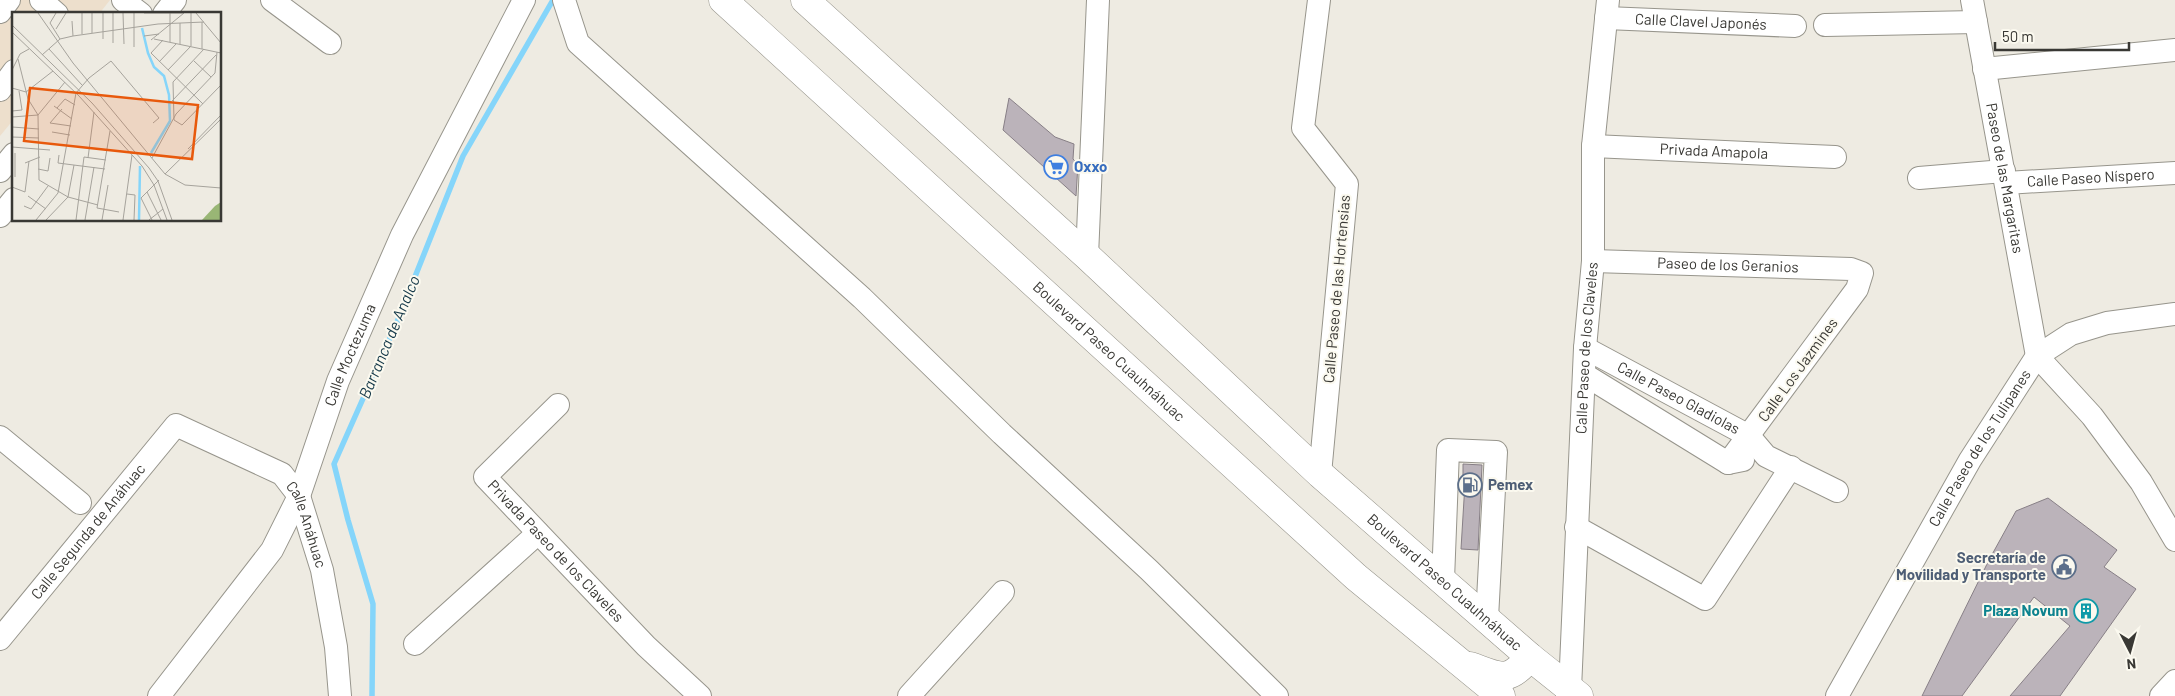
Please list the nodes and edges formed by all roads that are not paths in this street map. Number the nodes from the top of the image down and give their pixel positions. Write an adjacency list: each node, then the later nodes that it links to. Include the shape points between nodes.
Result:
1 (9, 0): 13 (street)
2 (41, 0): 14 (street)
3 (175, 0): 15 (street)
4 (272, 0): 18 (street)
5 (524, 0): 48 (street, Calle Moctezuma, via 402,235 338,381)
6 (564, 0): 66 (street, via 578,43 862,298)
7 (723, 0): 59 (main road, Boulevard Paseo Cuauhnáhuac, via 1356,577)
8 (805, 0): 32 (main road, Boulevard Paseo Cuauhnáhuac)
9 (1098, 0): 32 (street)
10 (1319, 0): 46 (street, Calle Paseo de las Hortensias, via 1303,128 1347,184)
11 (1607, 9): 17 (street, Calle Clavel Japonés); 23 (street, Calle Paseo de los Claveles)
12 (1974, 11): 16 (street); 20 (street, Paseo de las Margaritas)
13 (0, 12)
14 (55, 12)
15 (166, 12)
16 (1825, 25)
17 (1794, 26)
18 (330, 43)
19 (2175, 50): 20 (street)
20 (1984, 69): 28 (street, Paseo de las Margaritas)
21 (12, 75): 22 (street)
22 (0, 90)
23 (1593, 146): 25 (street, Privada Amapola); 33 (street, Calle Paseo de los Claveles)
24 (12, 156): 26 (street)
25 (1835, 158)
26 (0, 171)
27 (2175, 174): 28 (street, Calle Paseo Níspero)
28 (2005, 177): 29 (street, Calle Paseo Níspero); 37 (street, Paseo de las Margaritas)
29 (1919, 178)
30 (12, 201): 31 (street)
31 (0, 216)
32 (1087, 256): 46 (main road, Boulevard Paseo Cuauhnáhuac)
33 (1593, 260): 34 (street, Paseo de los Geranios, via 1851,269); 36 (street, Calle Paseo de los Claveles)
34 (1862, 273): 41 (street, Calle Los Jazmines, via 1857,289)
35 (2175, 314): 37 (street, Calle Paseo de los Tulipanes, via 2107,323 2071,334)
36 (1585, 348): 38 (street, Calle Paseo de los Claveles); 41 (street, Calle Paseo Gladiolas)
37 (2037, 356): 52 (street, via 2092,416 2141,482); 68 (street, Calle Paseo de los Tulipanes, via 1970,460)
38 (1585, 375): 44 (street, Calle Paseo Gladiolas); 50 (street, Calle Paseo de los Claveles)
39 (558, 405): 51 (street, Privada Paseo de los Claveles, via 485,477)
40 (176, 425): 48 (street, Calle Anáhuac, via 282,474); 56 (street, Calle Segunda de Anáhuac)
41 (1749, 436): 43 (street, Calle Paseo Gladiolas); 44 (street, Calle Los Jazmines)
42 (0, 437): 49 (street)
43 (1766, 456): 44 (street); 45 (street, Calle Paseo Gladiolas)
44 (1728, 463)
45 (1792, 467): 47 (street, Calle Paseo Gladiolas); 50 (street, via 1705,599)
46 (1320, 474): 53 (main road, Boulevard Paseo Cuauhnáhuac)
47 (1838, 491)
48 (299, 496): 62 (street, Calle Moctezuma, via 272,550); 63 (street, Calle Anáhuac, via 322,570 336,647)
49 (80, 503)
50 (1576, 528): 61 (street, Calle Paseo de los Claveles)
51 (538, 533): 57 (street); 64 (street, Privada Paseo de los Claveles, via 646,646)
52 (2175, 540)
53 (1443, 580): 55 (main road, Boulevard Paseo Cuauhnáhuac); 55 (street, via 1448,450 1496,452)
54 (1003, 592): 65 (street)
55 (1487, 618): 58 (main road, Boulevard Paseo Cuauhnáhuac)
56 (0, 639)
57 (415, 644)
58 (1530, 657): 59 (main road, via 1510,676 1498,676); 61 (main road, Boulevard Paseo Cuauhnáhuac)
59 (1460, 662): 67 (main road, Boulevard Paseo Cuauhnáhuac)
60 (2175, 680): 69 (street)
61 (1572, 694)
62 (159, 696)
63 (340, 696)
64 (700, 696)
65 (909, 696)
66 (1277, 696)
67 (1501, 696)
68 (1837, 696)
69 (2161, 696)

